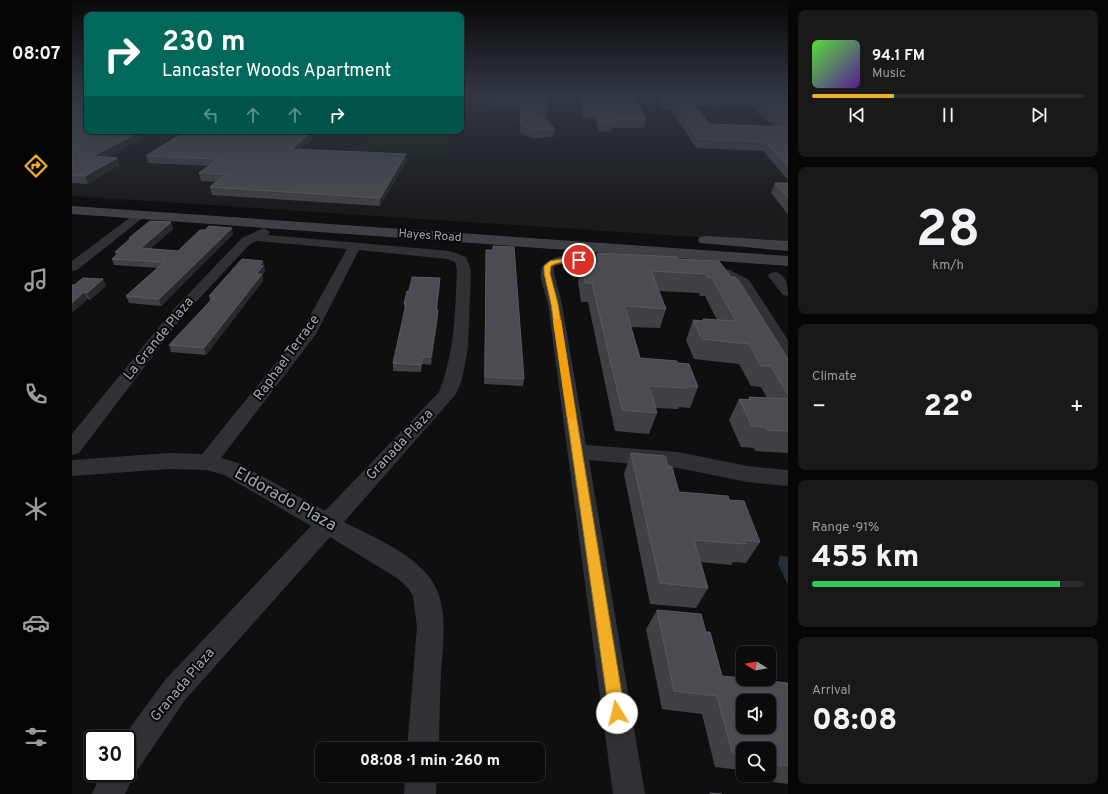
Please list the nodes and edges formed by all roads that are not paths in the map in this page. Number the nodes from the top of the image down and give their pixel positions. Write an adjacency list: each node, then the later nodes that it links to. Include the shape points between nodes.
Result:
1 (72, 198): 3 (street)
2 (72, 210): 4 (street, Hayes Road)
3 (298, 212)
4 (140, 215): 7 (street, Hayes Road); 14 (street)
5 (384, 218): 9 (street, via 386,222 382,228)
6 (451, 223): 8 (street, via 429,227 426,231)
7 (261, 228): 9 (street, Hayes Road); 9 (street, Granada Plaza); 24 (street, La Grande Plaza, via 178,313)
8 (428, 236): 9 (street, Hayes Road); 13 (street, Hayes Road)
9 (359, 239): 26 (street, Raphael Terrace, via 308,334); 29 (street, Granada Plaza, via 450,255 461,260 464,270 461,349 456,375 447,394)
10 (694, 239): 11 (street)
11 (788, 246)
12 (72, 253): 14 (street)
13 (565, 253): 15 (street, Hayes Road); 17 (street); 25 (street, via 548,266 547,273 555,304)
14 (89, 254): 18 (street)
15 (708, 256): 16 (street, Hayes Road); 20 (street)
16 (788, 261)
17 (632, 264)
18 (72, 267)
19 (695, 269): 20 (street)
20 (716, 270): 23 (street, via 735,276 744,283)
21 (775, 276): 22 (street)
22 (788, 292)
23 (788, 352)
24 (72, 448)
25 (577, 452): 28 (street, via 678,460 747,474); 36 (street)
26 (207, 462): 27 (street, Eldorado Plaza, via 169,461); 29 (street, Eldorado Plaza, via 251,478)
27 (72, 468)
28 (788, 478)
29 (328, 524): 30 (street, Eldorado Plaza, via 408,572 419,582 427,596 432,636); 31 (street, Granada Plaza, via 175,690)
30 (424, 742)
31 (136, 745)
32 (114, 782): 34 (street)
33 (421, 782): 35 (street)
34 (108, 794)
35 (420, 794)
36 (629, 794)

